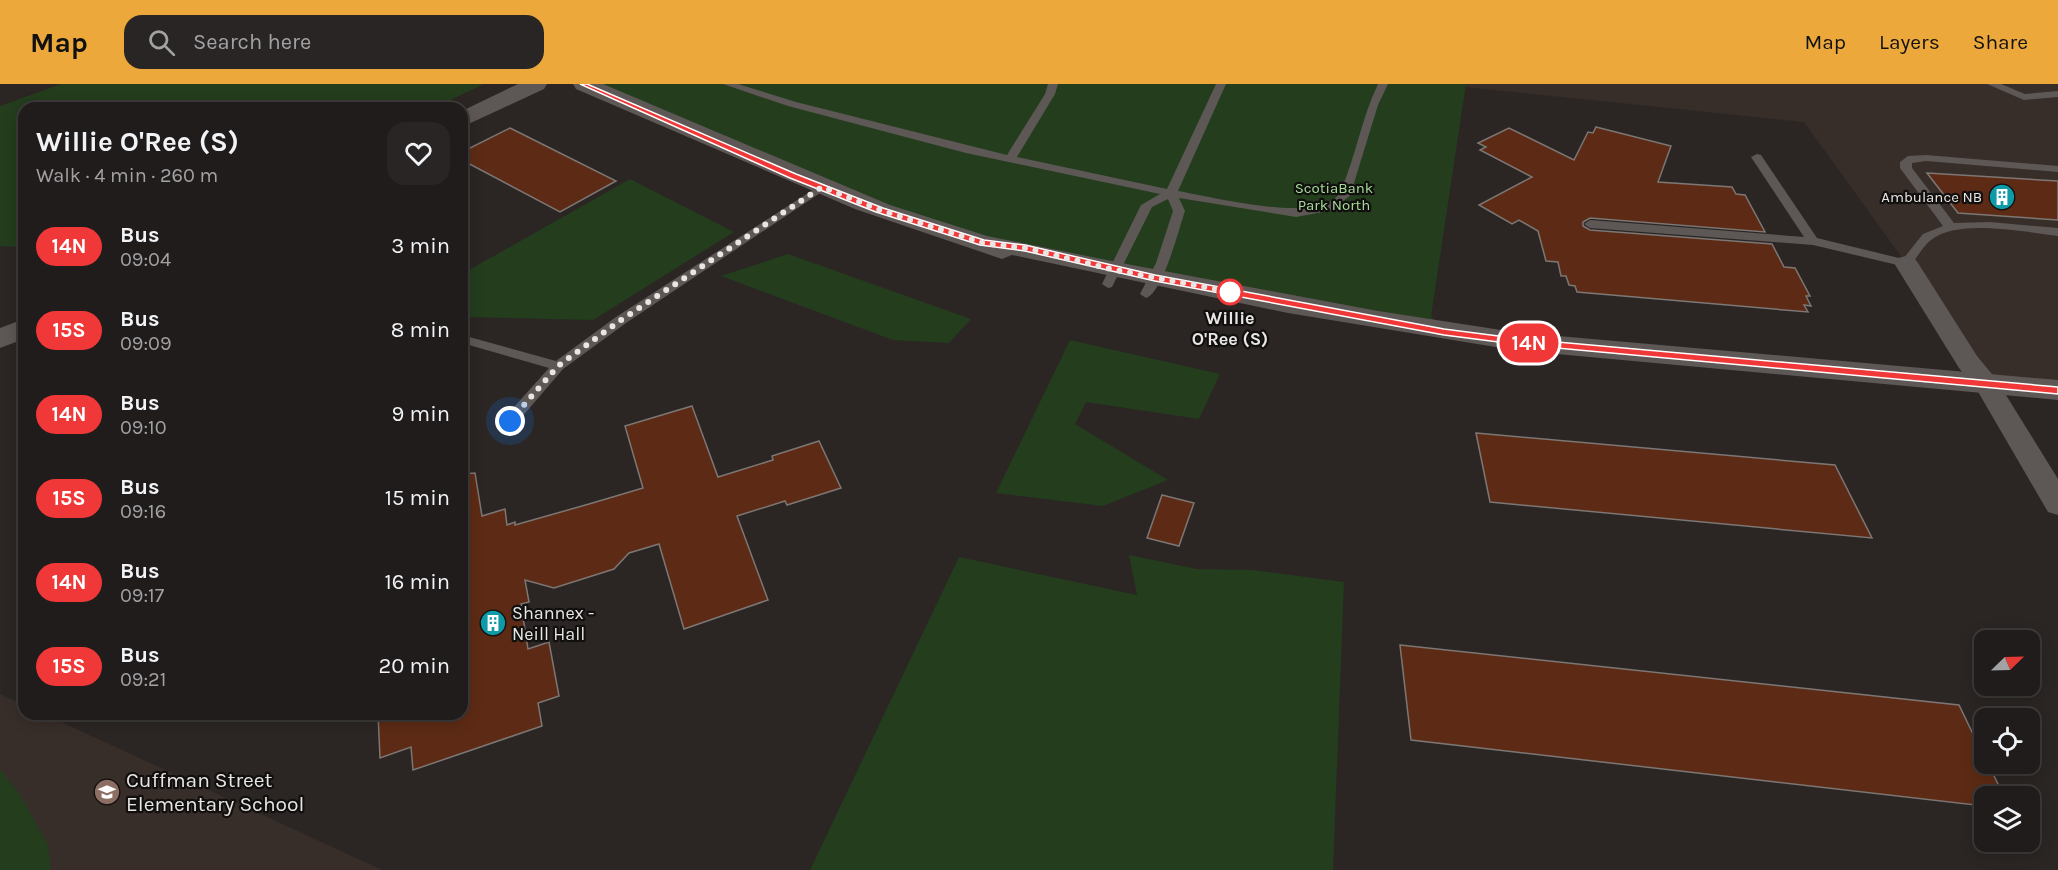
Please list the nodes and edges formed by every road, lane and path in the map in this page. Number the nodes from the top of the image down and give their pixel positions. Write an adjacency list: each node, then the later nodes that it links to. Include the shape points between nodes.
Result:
1 (536, 84): 9 (main road)
2 (584, 84): 13 (main road)
3 (728, 84): 11 (lane, via 970,151)
4 (1053, 84): 11 (lane)
5 (1221, 84): 14 (lane)
6 (1383, 84): 14 (lane, via 1344,196 1335,204 1296,213)
7 (1992, 84): 8 (lane, via 2024,97)
8 (2058, 94)
9 (468, 117)
10 (1757, 157): 18 (lane)
11 (1011, 158): 14 (lane)
12 (2058, 169): 16 (lane, via 1912,158 1906,162 1906,168)
13 (822, 187): 20 (main road, via 983,243 1022,261); 26 (lane)
14 (1171, 193): 20 (lane, via 1147,205); 21 (lane, via 1179,212)
15 (1590, 224): 18 (lane)
16 (1951, 228): 17 (lane, via 1981,226); 19 (lane, via 1928,236)
17 (2058, 232)
18 (1813, 242): 19 (lane)
19 (1906, 263): 27 (street, via 1968,362)
20 (1111, 277): 21 (main road)
21 (1154, 278): 23 (main road); 23 (main road, via 1263,319 1363,332)
22 (18, 331): 24 (main road)
23 (1444, 332): 27 (main road)
24 (0, 339)
25 (468, 341): 26 (lane)
26 (558, 366): 29 (lane)
27 (1987, 385): 28 (main road); 30 (street)
28 (2058, 390)
29 (510, 421)
30 (2058, 504)

